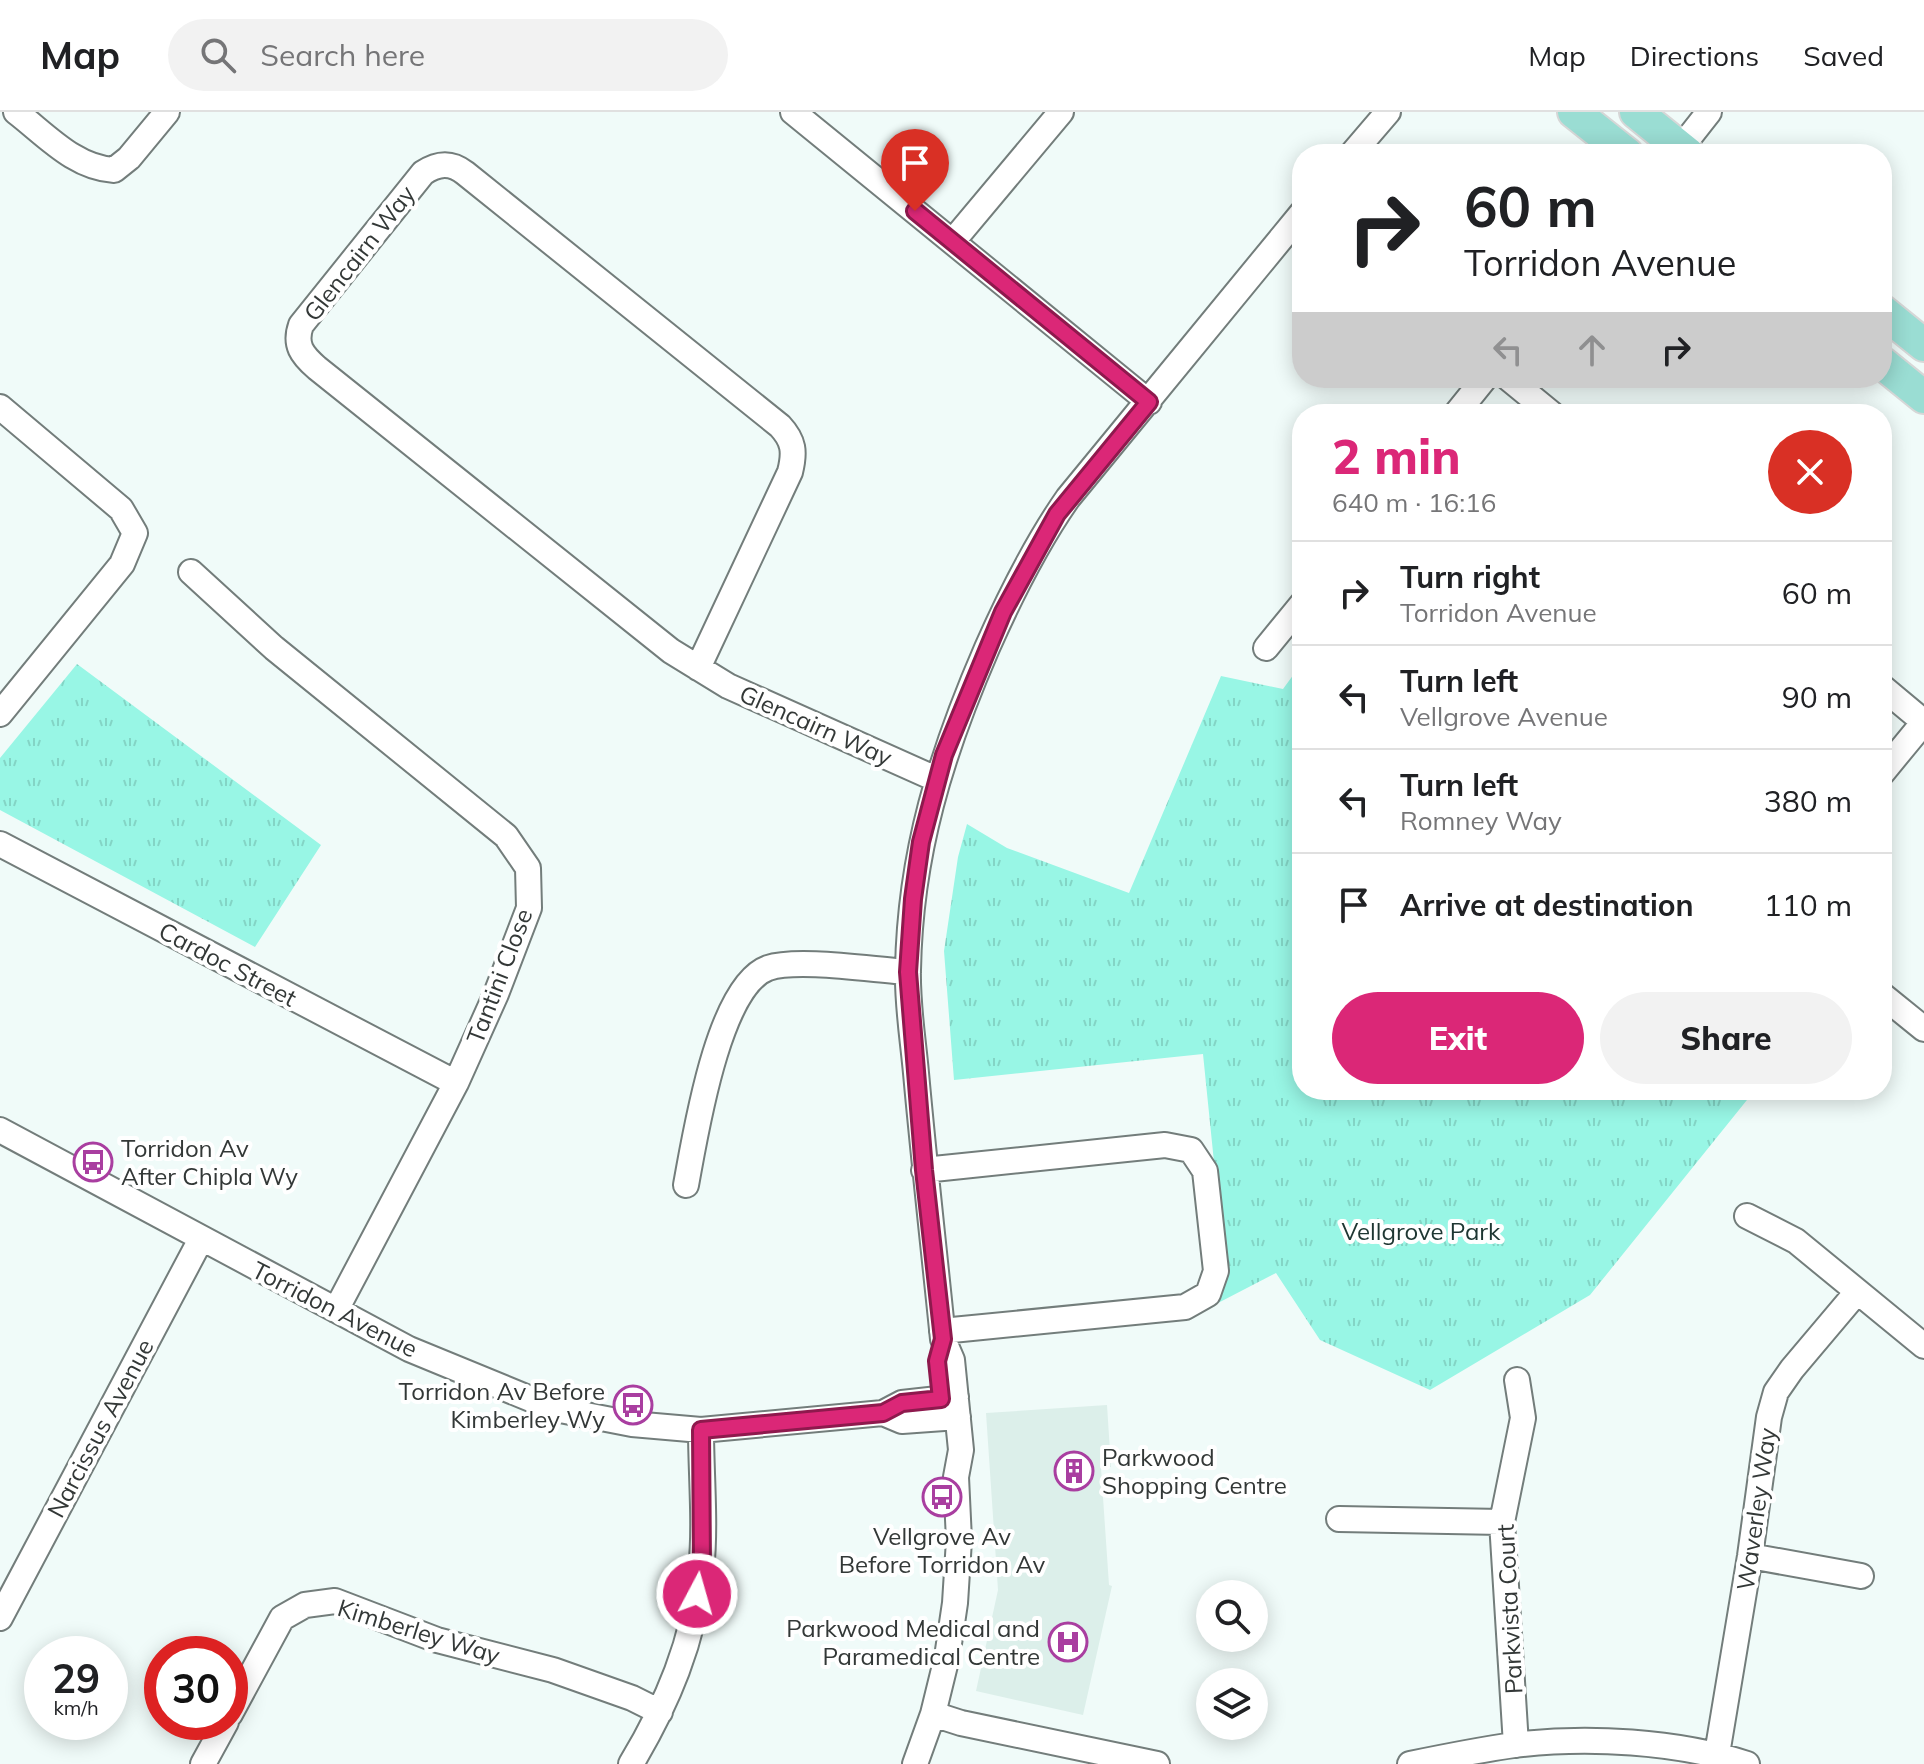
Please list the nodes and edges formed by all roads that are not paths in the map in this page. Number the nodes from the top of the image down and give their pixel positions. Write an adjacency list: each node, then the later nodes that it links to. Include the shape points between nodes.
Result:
1 (16, 112): 2 (street, via 81,163 114,170)
2 (167, 112)
3 (793, 112): 14 (street)
4 (1061, 112): 14 (street)
5 (1388, 112): 9 (street)
6 (1574, 112): 10 (main road)
7 (1636, 112): 11 (main road)
8 (1709, 112): 12 (street)
9 (1361, 144)
10 (1614, 144)
11 (1673, 144)
12 (1687, 144)
13 (1292, 225): 21 (street)
14 (953, 241): 21 (street)
15 (1892, 319): 16 (main road)
16 (1924, 345)
17 (1892, 371): 20 (main road)
18 (1477, 388): 22 (street)
19 (1520, 388): 23 (street)
20 (1924, 397)
21 (1149, 402): 33 (street, via 1046,530 997,625)
22 (1464, 404)
23 (1540, 404)
24 (0, 407): 30 (street, via 121,509 135,533 122,564)
25 (191, 572): 38 (street, Tantini Close, via 274,648 506,836 528,868 529,908)
26 (1292, 616): 27 (street)
27 (1266, 648)
28 (698, 668): 28 (street, Glencairn Way, via 300,350 301,325 429,169 450,165 465,173 789,436 794,458 790,472); 33 (street, Glencairn Way)
29 (1892, 695): 31 (street)
30 (0, 714)
31 (1924, 722): 32 (street)
32 (1892, 761)
33 (936, 779): 35 (street, via 921,842)
34 (0, 844): 38 (street, Cardoc Street)
35 (908, 972): 40 (street); 41 (street, via 791,963 766,969 745,985 709,1073)
36 (1892, 1003): 37 (street)
37 (1924, 1029)
38 (456, 1083): 45 (street, Tantini Close)
39 (0, 1130): 43 (street, Torridon Avenue)
40 (924, 1170): 46 (street); 46 (street, via 1165,1145 1191,1150 1205,1171 1216,1271 1208,1294 1185,1307)
41 (686, 1185)
42 (1747, 1216): 44 (street, via 1796,1241)
43 (201, 1239): 45 (street, Torridon Avenue); 55 (street, Narcissus Avenue)
44 (1857, 1292): 47 (street); 53 (street, Waverley Way, via 1776,1392)
45 (336, 1310): 50 (street, Torridon Avenue, via 409,1349 555,1409)
46 (943, 1335): 49 (street, via 952,1360)
47 (1924, 1346)
48 (1517, 1380): 52 (street, Parkvista Court, via 1523,1418)
49 (949, 1408): 50 (street, Torridon Avenue, via 902,1421 883,1413); 58 (street, via 961,1450 956,1477 959,1540 947,1657)
50 (701, 1430): 57 (street, via 702,1568 677,1675)
51 (1339, 1519): 52 (street)
52 (1502, 1522): 60 (street, Parkvista Court)
53 (1750, 1556): 54 (street); 62 (street, Waverley Way)
54 (1861, 1576)
55 (0, 1618)
56 (248, 1681): 57 (street, Kimberley Way, via 282,1618 305,1605 335,1601 437,1640 553,1670)
57 (660, 1712): 64 (street)
58 (933, 1714): 65 (street); 66 (street)
59 (216, 1740): 63 (street)
60 (1516, 1745): 61 (street, via 1586,1741); 67 (street)
61 (1631, 1754): 62 (street)
62 (1717, 1754): 68 (street)
63 (203, 1764)
64 (631, 1764)
65 (915, 1764)
66 (1157, 1764)
67 (1410, 1764)
68 (1747, 1764)

